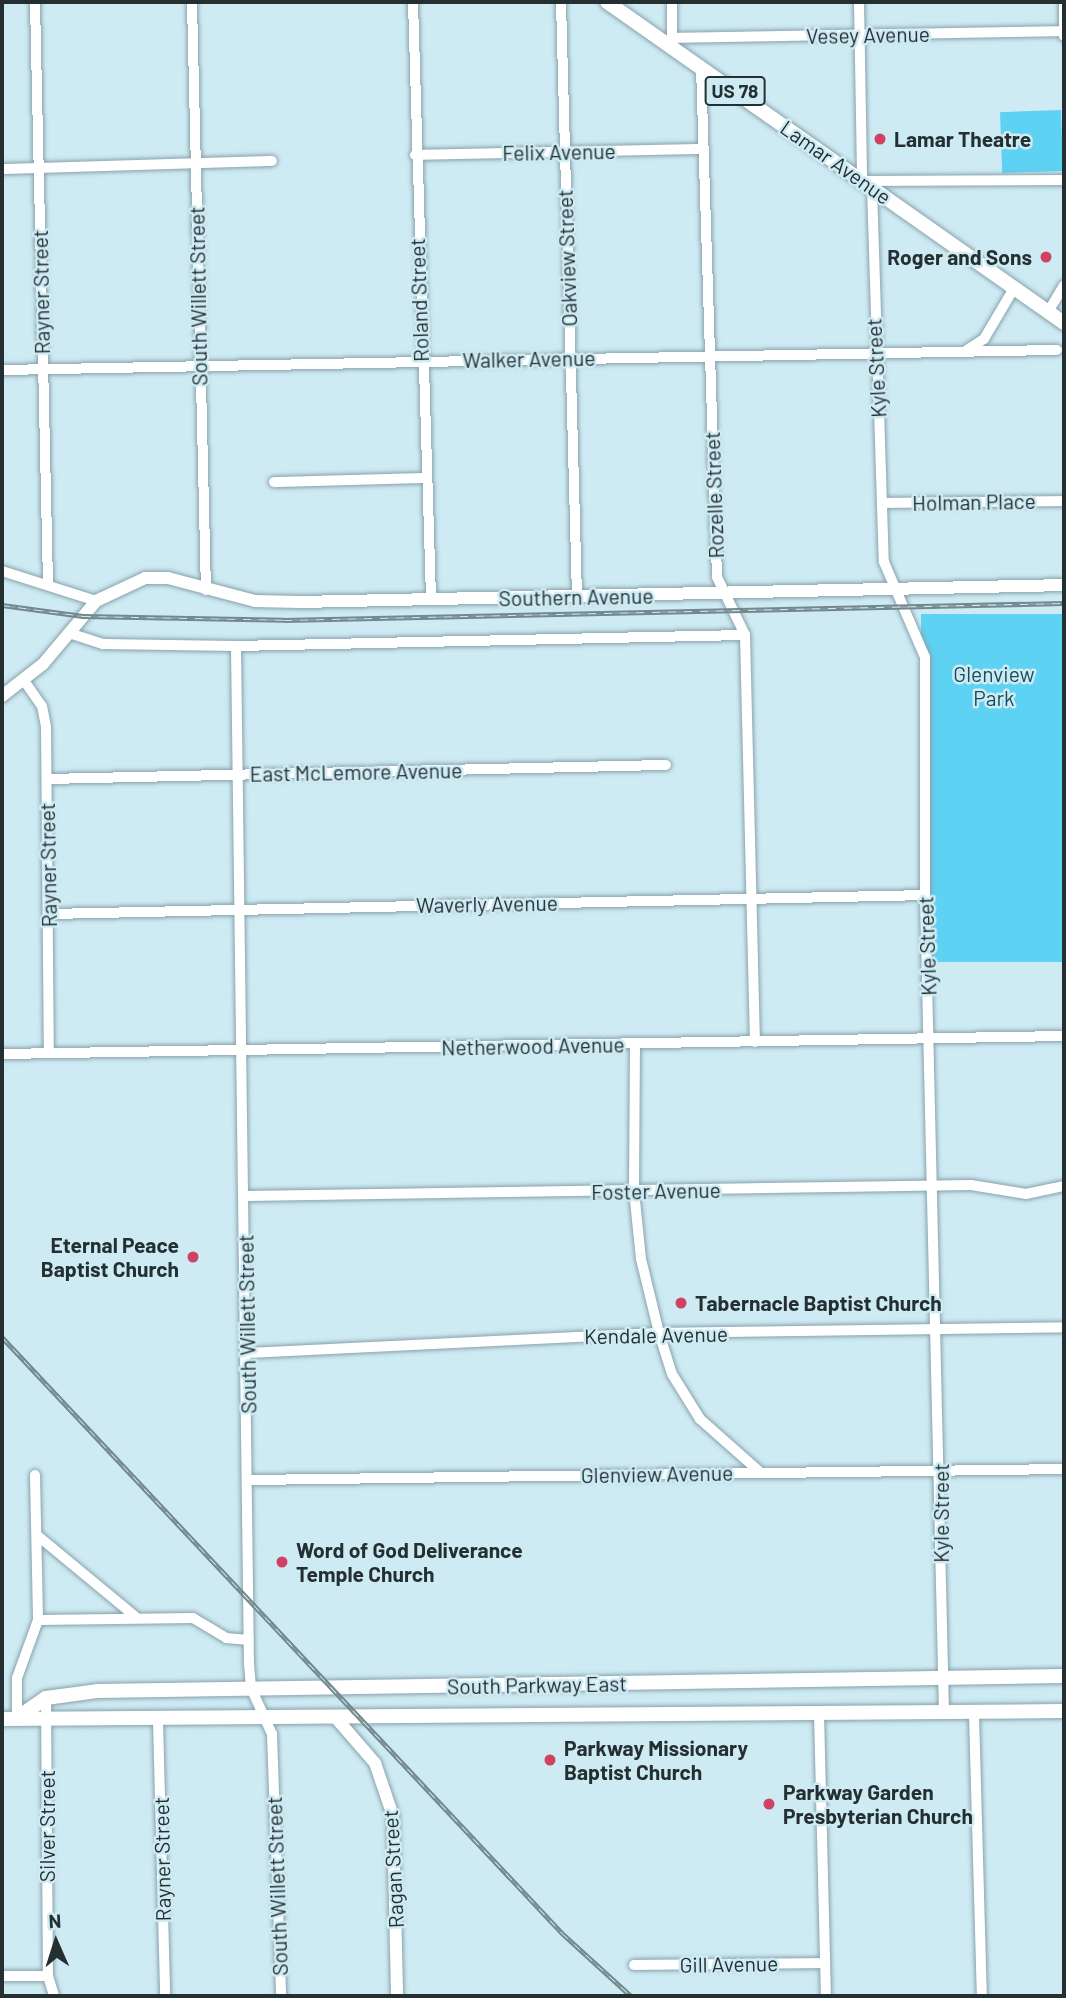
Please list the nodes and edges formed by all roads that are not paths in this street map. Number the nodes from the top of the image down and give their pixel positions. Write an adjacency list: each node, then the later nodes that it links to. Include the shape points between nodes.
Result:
1 (35, 2): 19 (street, Rayner Street)
2 (192, 2): 18 (street, South Willett Street)
3 (414, 2): 16 (street, Roland Street)
4 (561, 2): 15 (street, Oakview Street)
5 (607, 2): 12 (main road, Lamar Avenue / US 78)
6 (672, 2): 12 (street)
7 (859, 2): 10 (street, Kyle Street)
8 (1064, 2): 9 (street)
9 (1064, 31): 10 (street, Vesey Avenue); 11 (street)
10 (859, 35): 12 (street, Vesey Avenue); 22 (street, Kyle Street)
11 (1064, 37)
12 (672, 42): 13 (main road, Lamar Avenue / US 78)
13 (701, 66): 14 (street, Rozelle Street); 22 (main road, Lamar Avenue / US 78)
14 (704, 149): 15 (street, Felix Avenue); 30 (street, Rozelle Street)
15 (564, 152): 16 (street, Felix Avenue); 31 (street, Oakview Street)
16 (415, 155): 32 (street, Roland Street)
17 (272, 161): 18 (street)
18 (195, 163): 19 (street); 33 (street, South Willett Street)
19 (39, 168): 20 (street); 35 (street, Rayner Street)
20 (2, 169)
21 (1064, 180): 22 (street)
22 (867, 184): 24 (main road, Lamar Avenue / US 78); 29 (street, Kyle Street)
23 (1064, 285): 25 (street)
24 (1014, 288): 25 (main road, Lamar Avenue / US 78); 28 (street, via 984,339)
25 (1048, 312): 26 (main road, Lamar Avenue / US 78)
26 (1064, 323)
27 (1057, 349): 28 (street, Walker Avenue)
28 (967, 351): 29 (street, Walker Avenue)
29 (875, 352): 30 (street, Walker Avenue); 39 (street, Kyle Street)
30 (710, 355): 31 (street, Walker Avenue); 45 (street, Rozelle Street, via 717,577)
31 (569, 359): 32 (street, Walker Avenue); 46 (street, Oakview Street)
32 (421, 361): 33 (street, Walker Avenue); 36 (street, Roland Street)
33 (200, 367): 35 (street, Walker Avenue); 44 (street, South Willett Street)
34 (2, 370): 35 (street, Walker Avenue)
35 (43, 373): 41 (street, Rayner Street)
36 (427, 478): 37 (street); 47 (street, Roland Street)
37 (274, 482)
38 (1064, 501): 39 (street, Holman Place)
39 (883, 503): 43 (street, Kyle Street, via 884,562)
40 (2, 571): 41 (street)
41 (48, 582): 48 (street)
42 (1064, 585): 43 (main road, Southern Avenue)
43 (892, 589): 45 (main road, Southern Avenue); 57 (street, Kyle Street, via 925,657)
44 (206, 590): 47 (main road, Southern Avenue, via 254,601); 48 (main road, Southern Avenue, via 145,578)
45 (724, 593): 46 (main road, Southern Avenue); 50 (street, Rozelle Street)
46 (577, 597): 47 (main road, Southern Avenue)
47 (431, 599)
48 (96, 601): 49 (main road, Southern Avenue)
49 (69, 633): 51 (street, Southern Avenue, via 103,644); 52 (main road)
50 (745, 635): 51 (street, Southern Avenue); 58 (street, Rozelle Street)
51 (236, 646): 55 (street, South Willett Street)
52 (25, 682): 53 (main road); 56 (street, Rayner Street, via 42,706)
53 (2, 696)
54 (666, 765): 55 (street, East McLemore Avenue)
55 (240, 775): 56 (street, East McLemore Avenue); 59 (street, South Willett Street)
56 (47, 779): 60 (street, Rayner Street)
57 (925, 895): 58 (street, Waverly Avenue); 62 (street, Kyle Street)
58 (752, 899): 59 (street, Waverly Avenue); 63 (street, Rozelle Street)
59 (242, 909): 60 (street, Waverly Avenue); 65 (street, South Willett Street)
60 (50, 914): 66 (street, Rayner Street)
61 (1064, 1036): 62 (street, Netherwood Avenue)
62 (931, 1039): 63 (street, Netherwood Avenue); 68 (street, Kyle Street)
63 (755, 1042): 64 (street, Netherwood Avenue)
64 (635, 1044): 65 (street, Netherwood Avenue); 70 (street)
65 (244, 1050): 66 (street, Netherwood Avenue); 71 (street, South Willett Street)
66 (50, 1053): 67 (street, Netherwood Avenue)
67 (2, 1054)
68 (934, 1186): 69 (street, Foster Avenue, via 1026,1194); 70 (street, Foster Avenue); 73 (street, Kyle Street)
69 (1064, 1186)
70 (634, 1191): 71 (street, Foster Avenue); 74 (street, via 641,1259)
71 (246, 1196): 75 (street, South Willett Street)
72 (1064, 1327): 73 (street, Kendale Avenue)
73 (939, 1330): 74 (street, Kendale Avenue); 78 (street, Kyle Street)
74 (659, 1334): 75 (street, Kendale Avenue); 77 (street, via 672,1374 700,1419)
75 (248, 1353): 80 (street, South Willett Street)
76 (1064, 1469): 78 (street, Glenview Avenue)
77 (760, 1472): 78 (street, Glenview Avenue); 80 (street, Glenview Avenue)
78 (941, 1472): 86 (street, Kyle Street)
79 (35, 1475): 81 (street)
80 (249, 1480): 84 (street, South Willett Street)
81 (38, 1536): 82 (street); 83 (street)
82 (137, 1618): 83 (street); 84 (street, via 193,1618 226,1638)
83 (38, 1620): 94 (street, via 18,1678)
84 (249, 1640): 87 (street, South Willett Street)
85 (1064, 1676): 86 (main road, South Parkway East)
86 (941, 1678): 87 (main road, South Parkway East); 91 (street, Kyle Street)
87 (251, 1688): 88 (main road, South Parkway East); 96 (street, South Willett Street)
88 (46, 1698): 94 (main road); 98 (street, Silver Street)
89 (1064, 1711): 92 (main road, South Parkway East)
90 (819, 1713): 91 (main road, South Parkway East); 95 (main road, South Parkway East); 99 (street)
91 (944, 1714): 92 (main road, South Parkway East)
92 (974, 1714): 108 (street)
93 (2, 1718): 94 (main road, South Parkway East)
94 (17, 1718): 98 (main road, South Parkway East)
95 (336, 1718): 96 (main road, South Parkway East); 106 (main road, Ragan Street, via 375,1763 393,1816)
96 (268, 1720): 97 (main road, South Parkway East); 105 (street, South Willett Street)
97 (158, 1721): 98 (main road, South Parkway East); 104 (street, Rayner Street)
98 (47, 1722): 102 (street, Silver Street)
99 (825, 1963): 100 (street, Gill Avenue); 107 (street)
100 (634, 1965)
101 (2, 1976): 102 (street)
102 (48, 1976): 103 (street, Silver Street)
103 (54, 1996)
104 (165, 1996)
105 (281, 1996)
106 (397, 1996)
107 (826, 1996)
108 (982, 1996)

